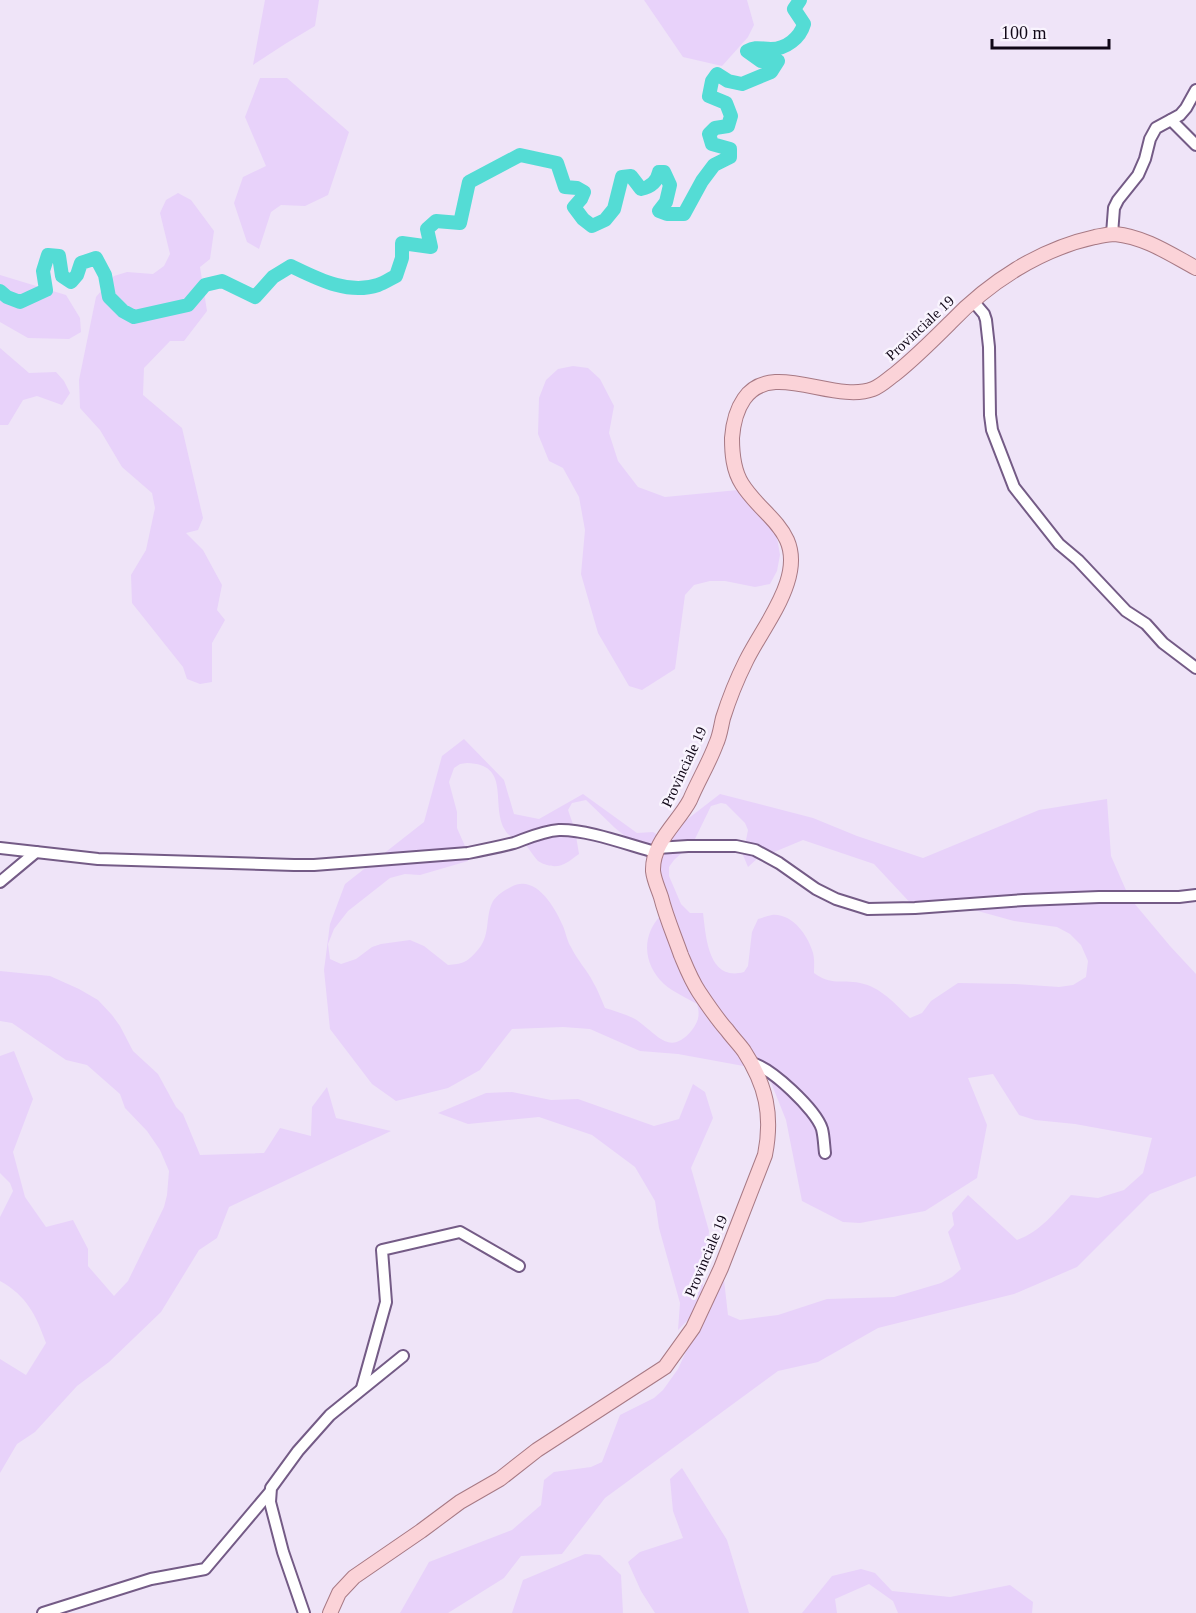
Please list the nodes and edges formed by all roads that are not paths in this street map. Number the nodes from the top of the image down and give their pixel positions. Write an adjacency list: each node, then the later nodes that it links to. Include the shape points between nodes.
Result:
1 (1196, 90): 2 (street, via 1186,108)
2 (1171, 120): 3 (street); 4 (street, via 1156,128 1138,175 1118,200)
3 (1196, 145)
4 (1112, 234): 5 (main road, Provinciale 19, via 1148,242); 6 (main road, Provinciale 19, via 1077,241 1027,263)
5 (1196, 268)
6 (973, 301): 7 (street, via 986,321 992,430 1014,487 1059,544 1126,610); 9 (main road, Provinciale 19, via 923,350 870,390 848,392 781,381 759,385 747,393 732,434 736,471 741,483 785,534 791,562 788,580 745,663 717,742 684,811)
7 (1196, 668)
8 (0, 848): 10 (street)
9 (656, 850): 10 (street, via 559,830 468,853 314,865 98,860); 12 (street, via 688,846 755,850 816,889 868,909); 13 (main road, Provinciale 19, via 655,880 688,971)
10 (36, 852): 11 (street)
11 (0, 882)
12 (1196, 895)
13 (751, 1063): 14 (street, via 777,1078 815,1117 822,1128); 21 (main road, Provinciale 19, via 766,1095 769,1139 765,1155 693,1328 665,1367 354,1577 339,1593)
14 (825, 1153)
15 (519, 1266): 17 (street, via 460,1232 382,1250 386,1302)
16 (403, 1356): 17 (street)
17 (362, 1388): 18 (street, via 306,1442)
18 (270, 1492): 19 (street, via 205,1569 151,1579); 20 (street, via 283,1552)
19 (43, 1613)
20 (304, 1613)
21 (330, 1613)

